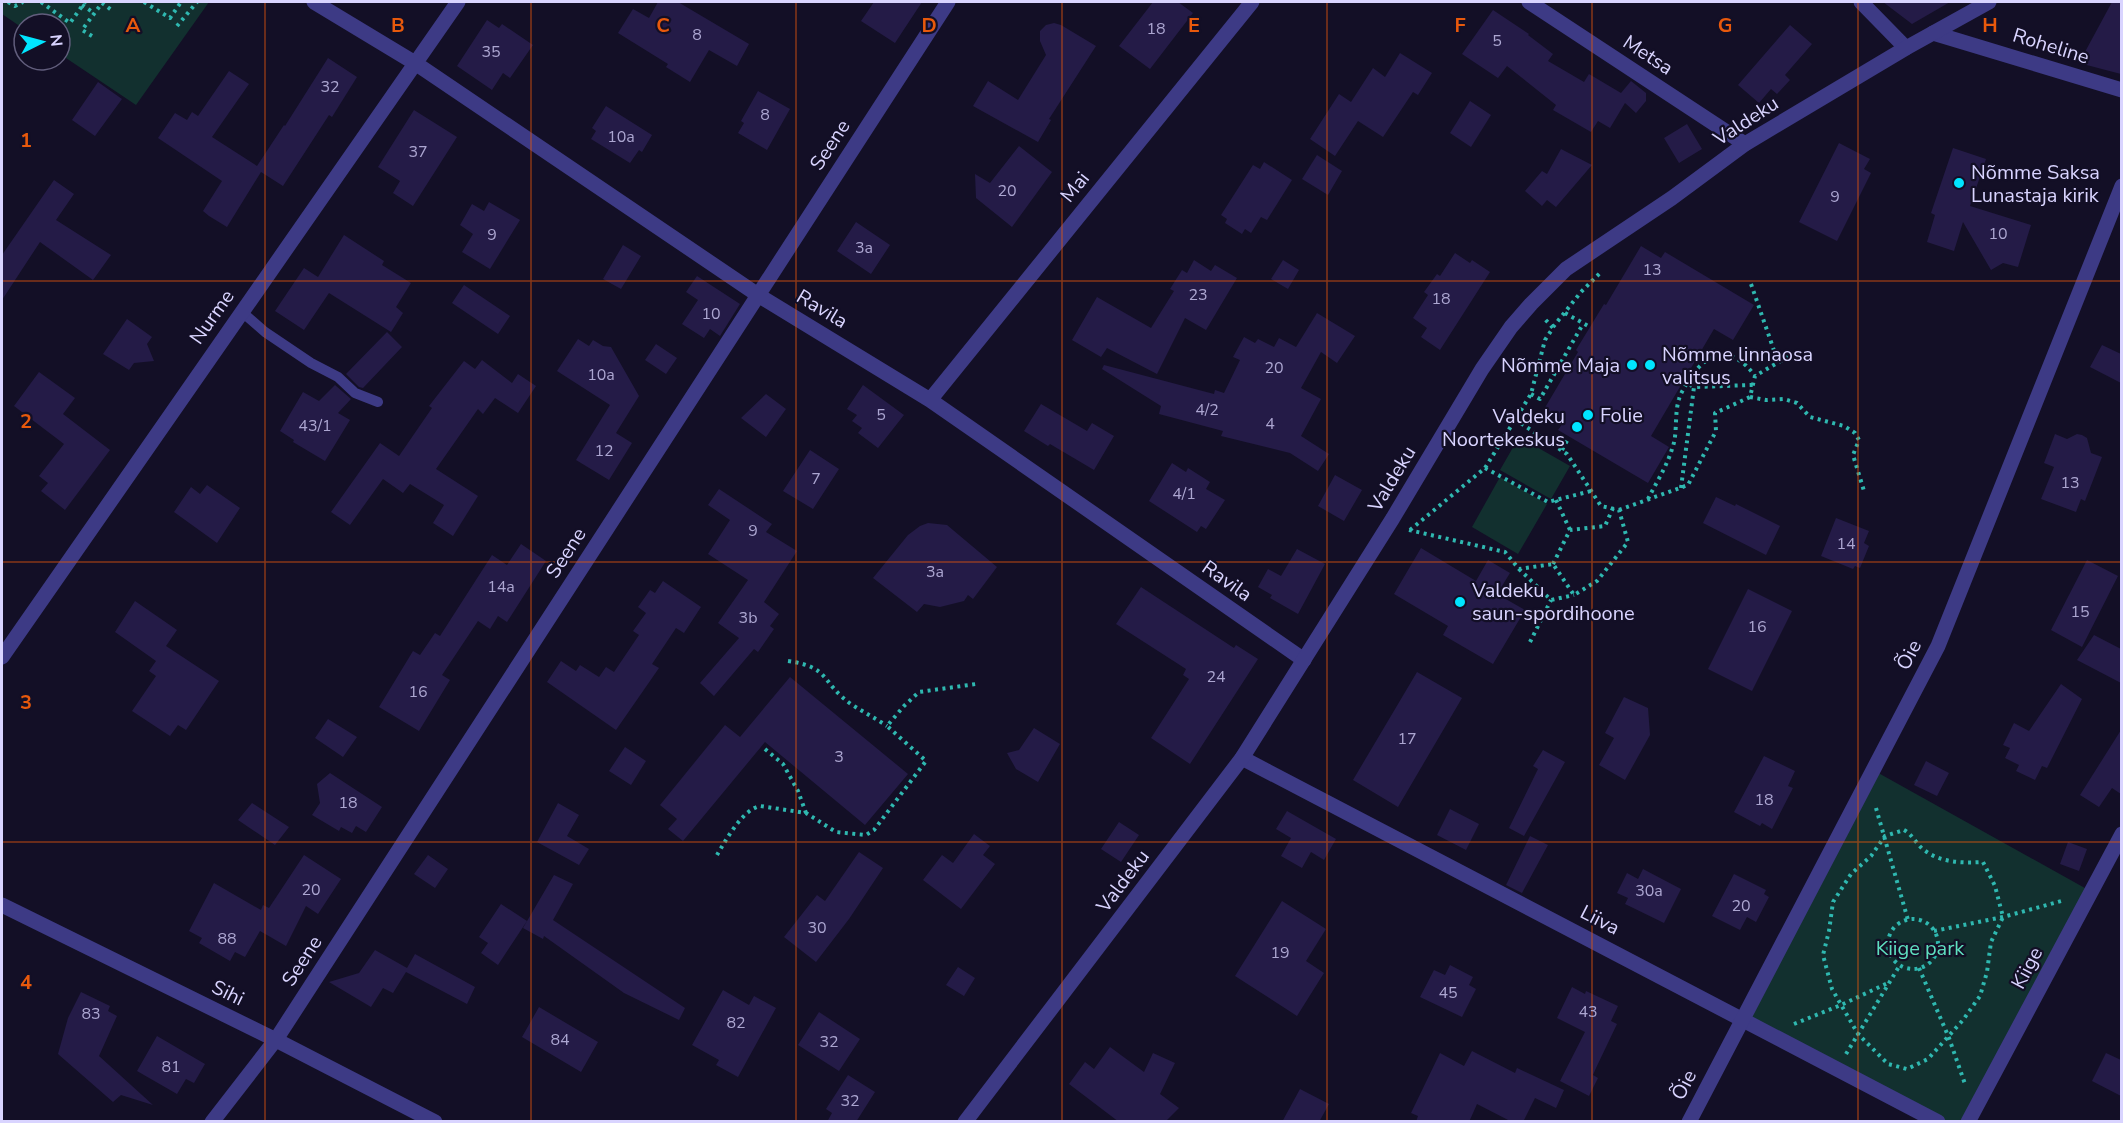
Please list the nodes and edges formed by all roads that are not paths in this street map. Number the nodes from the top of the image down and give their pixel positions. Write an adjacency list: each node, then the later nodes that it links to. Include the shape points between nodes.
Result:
1 (314, 2): 10 (street, Ravila)
2 (458, 2): 10 (street, Nurme)
3 (948, 2): 14 (street, Seene)
4 (1252, 2): 16 (street, Mai)
5 (1528, 2): 12 (street, Metsa)
6 (1861, 2): 9 (street)
7 (1989, 2): 8 (street, Valdeku)
8 (1933, 33): 9 (street, Valdeku); 11 (street, Roheline)
9 (1906, 48): 12 (street, Valdeku)
10 (415, 63): 14 (street, Ravila); 15 (street, Nurme)
11 (2121, 90)
12 (1745, 144): 19 (street, Valdeku, via 1566,269 1511,327)
13 (2121, 186): 23 (street, Õie, via 1938,645)
14 (758, 295): 16 (street, Ravila); 24 (street, Seene)
15 (242, 312): 17 (lane, via 310,363 338,377 355,393); 18 (street, Nurme)
16 (930, 400): 19 (street, Ravila)
17 (378, 402)
18 (2, 657)
19 (1304, 660): 20 (street, Valdeku)
20 (1242, 758): 23 (street, Liiva); 28 (street, Valdeku)
21 (2121, 834): 25 (street, Kiige)
22 (2, 905): 24 (street, Sihi)
23 (1742, 1018): 29 (street, Õie); 30 (street, Liiva)
24 (276, 1040): 26 (street, Seene); 27 (street, Sihi)
25 (1971, 1116)
26 (212, 1122)
27 (435, 1122)
28 (965, 1122)
29 (1689, 1122)
30 (1938, 1122)

